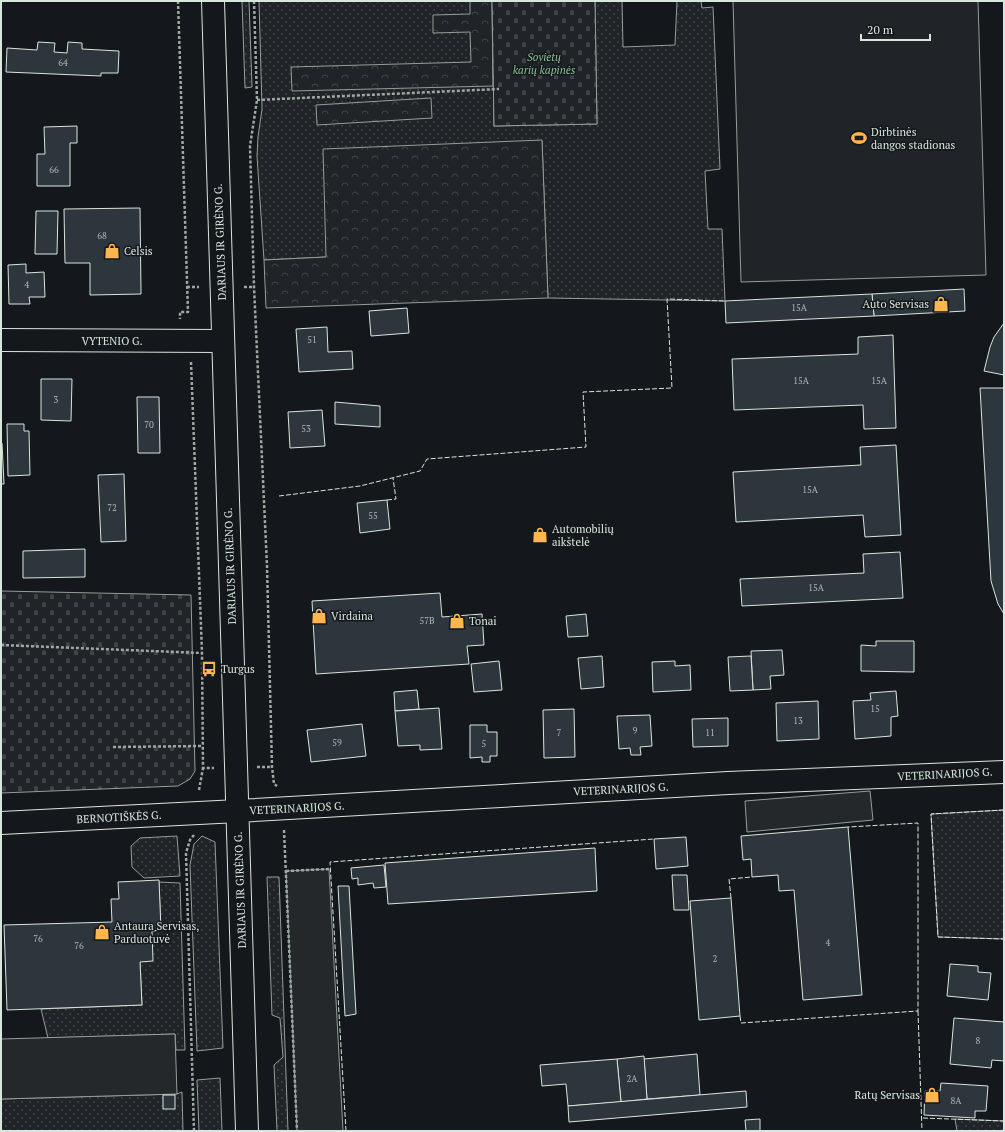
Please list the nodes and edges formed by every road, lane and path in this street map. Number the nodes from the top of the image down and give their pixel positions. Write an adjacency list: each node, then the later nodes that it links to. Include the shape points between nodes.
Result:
1 (178, 1): 7 (path, via 188,312 180,312)
2 (213, 1): 8 (main road, DARIAUS IR GIRĖNO G.)
3 (254, 1): 5 (path)
4 (498, 89): 5 (path)
5 (256, 100): 14 (path, via 250,146 267,566)
6 (1, 340): 7 (main road, VYTENIO G.)
7 (181, 341): 8 (main road, VYTENIO G.); 10 (path, via 182,359 191,358)
8 (223, 341): 13 (main road, DARIAUS IR GIRĖNO G.)
9 (1, 644): 10 (path)
10 (202, 654): 11 (path)
11 (202, 746): 12 (path); 15 (path)
12 (113, 747)
13 (236, 767): 14 (path); 15 (path); 18 (main road, DARIAUS IR GIRĖNO G.)
14 (272, 767): 17 (path, via 274,784 283,792)
15 (203, 768): 19 (path, via 198,789)
16 (1004, 772): 17 (main road, VETERINARIJOS G., via 728,783)
17 (284, 808): 18 (main road, VETERINARIJOS G.); 22 (path)
18 (238, 811): 19 (main road, BERNOTIŠKĖS G.); 24 (main road, DARIAUS IR GIRĖNO G.)
19 (199, 813): 20 (main road, BERNOTIŠKĖS G.); 23 (path, via 198,830 190,840 186,853)
20 (1, 822)
21 (329, 869): 22 (path)
22 (286, 871): 25 (path)
23 (194, 1131)
24 (247, 1131)
25 (297, 1131)

